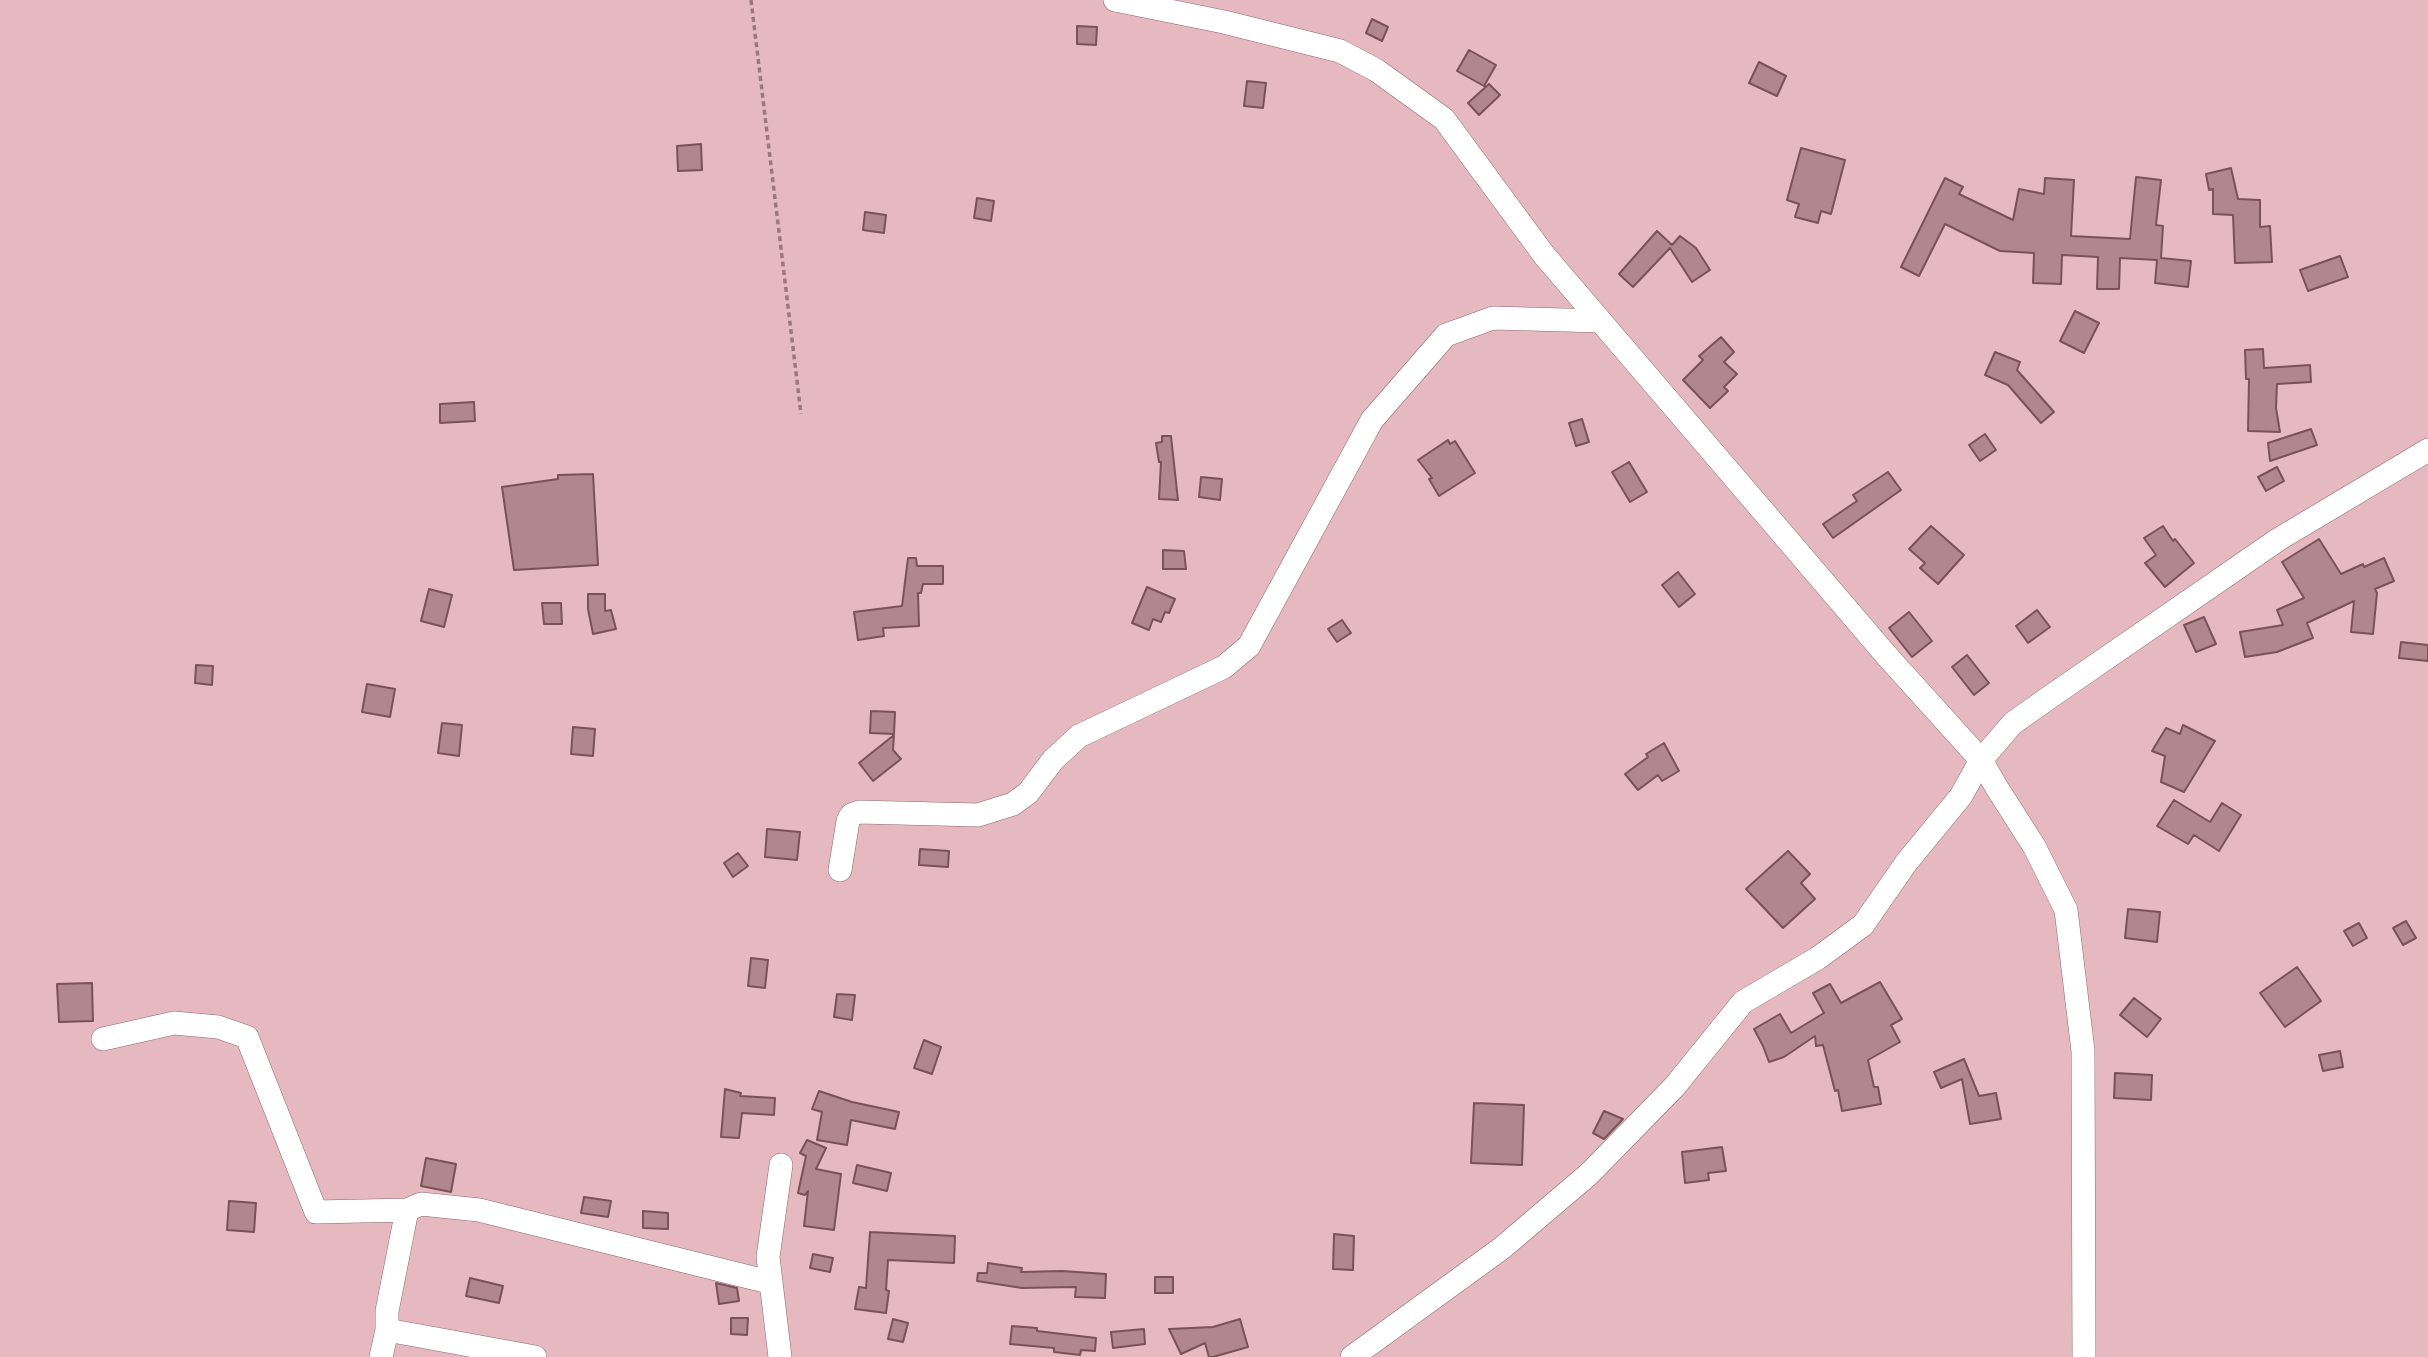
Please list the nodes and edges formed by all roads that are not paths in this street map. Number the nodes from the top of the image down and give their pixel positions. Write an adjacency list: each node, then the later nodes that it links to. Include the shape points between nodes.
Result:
1 (1115, 0): 2 (street, via 1340,51 1376,70 1444,119 1544,255)
2 (1600, 321): 4 (street); 5 (street, via 1493,318 1446,335 1373,420 1249,646 1224,667 1079,736 1013,804 978,815 851,815)
3 (2428, 450): 4 (street, via 2279,540 2046,699 2012,723)
4 (1981, 760): 14 (street, via 1961,796 1863,925 1743,1002 1675,1086 1589,1174 1502,1248); 15 (street, via 2034,846 2066,910 2083,1051)
5 (840, 870)
6 (103, 1039): 8 (street, via 174,1023 218,1027 247,1037 316,1212)
7 (781, 1165): 9 (street, via 768,1257)
8 (407, 1210): 9 (street, via 421,1204 479,1210); 10 (street)
9 (769, 1282): 13 (street)
10 (387, 1330): 11 (street); 12 (street)
11 (381, 1357)
12 (535, 1357)
13 (780, 1357)
14 (1352, 1357)
15 (2084, 1357)

